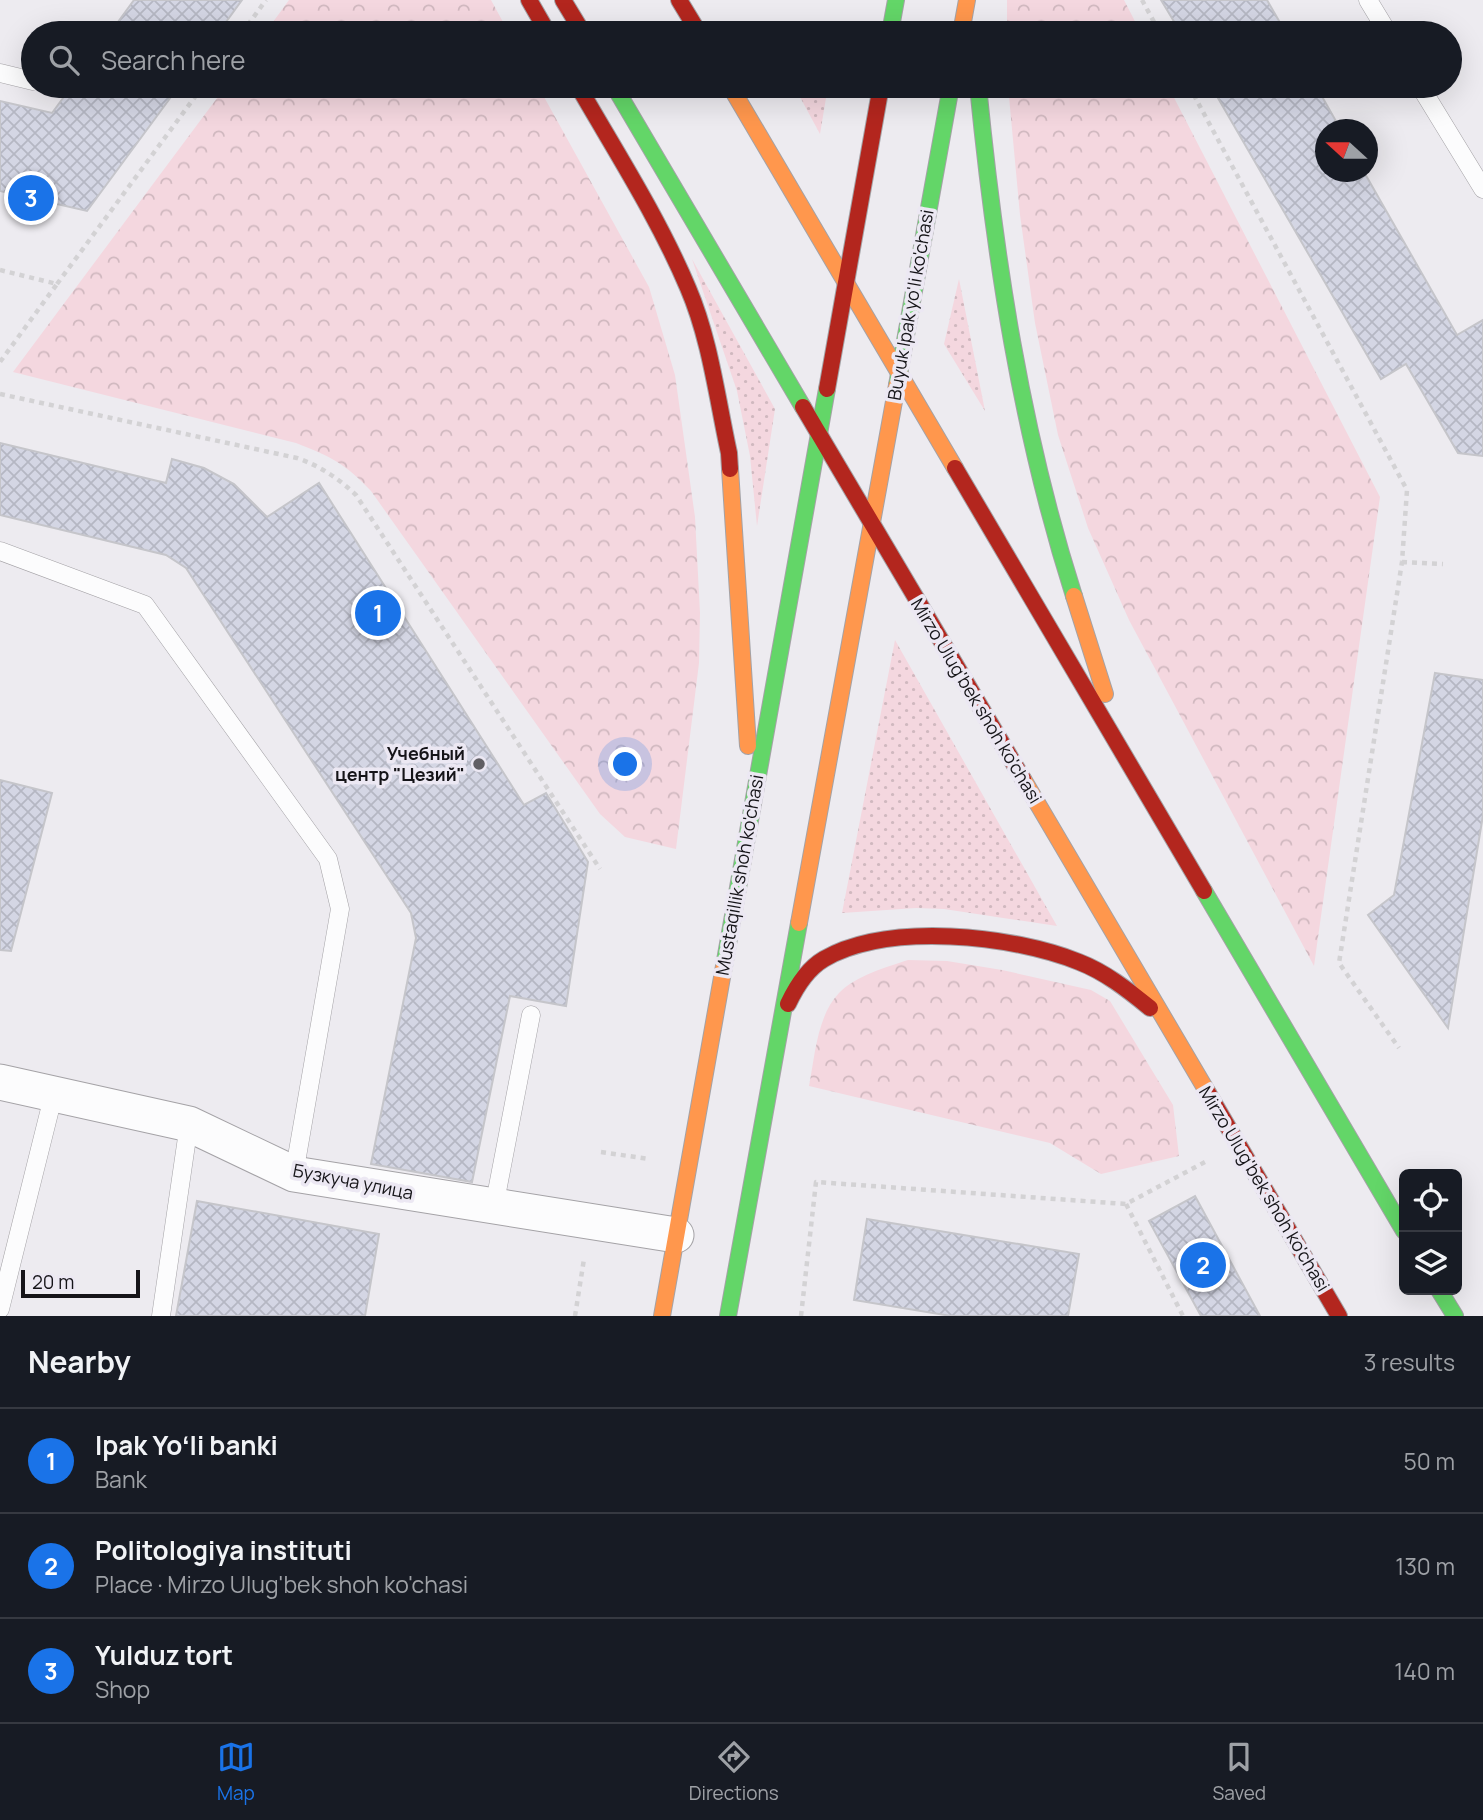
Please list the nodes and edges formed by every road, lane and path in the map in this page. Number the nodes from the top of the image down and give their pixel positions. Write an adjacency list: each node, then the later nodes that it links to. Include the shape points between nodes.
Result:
1 (266, 0): 9 (path)
2 (529, 0): 10 (main road)
3 (563, 0): 11 (main road)
4 (679, 0): 12 (main road)
5 (896, 0): 13 (main road)
6 (968, 0): 14 (main road); 15 (main road)
7 (1143, 0): 16 (path)
8 (1368, 0): 17 (lane)
9 (251, 21)
10 (541, 21)
11 (576, 21)
12 (692, 21)
13 (892, 21)
14 (964, 21)
15 (971, 21)
16 (1154, 21)
17 (1381, 21)
18 (0, 73): 19 (lane)
19 (21, 78)
20 (194, 98): 32 (path)
21 (585, 98): 42 (main road, via 688,288 710,358 729,453)
22 (621, 98): 36 (main road, Mirzo Ulug'bek shoh ko'chasi)
23 (737, 98): 31 (main road)
24 (879, 98): 31 (main road)
25 (949, 98): 34 (main road, Buyuk Ipak yo'li ko'chasi)
26 (979, 98): 41 (main road, via 1010,336 1048,511)
27 (1196, 98): 39 (path, via 1408,490)
28 (1427, 98): 29 (lane)
29 (1483, 189)
30 (0, 270): 32 (path)
31 (846, 283): 34 (main road); 36 (main road)
32 (57, 284): 33 (path)
33 (0, 362)
34 (899, 373): 37 (main road, Buyuk Ipak yo'li ko'chasi); 41 (main road)
35 (0, 394): 43 (path, via 297,458 338,479 356,495)
36 (819, 435): 37 (main road, Mirzo Ulug'bek shoh ko'chasi); 42 (main road, Mustaqillik shoh ko'chasi)
37 (872, 524): 45 (main road); 46 (main road, Mirzo Ulug'bek shoh ko'chasi)
38 (0, 551): 54 (lane, via 145,605 328,859 340,909)
39 (1402, 562): 40 (path); 47 (path, via 1339,963)
40 (1443, 564)
41 (1124, 756): 57 (main road)
42 (752, 808): 58 (main road, Mustaqillik shoh ko'chasi)
43 (600, 869)
44 (531, 1014): 56 (lane)
45 (782, 1019): 46 (main road, via 806,974 825,958 886,940 967,937 1011,943 1077,961 1128,990); 65 (main road)
46 (1165, 1021): 51 (main road, Mirzo Ulug'bek shoh ko'chasi)
47 (1399, 1048)
48 (0, 1082): 49 (street, Бузкуча улица)
49 (54, 1093): 50 (street, Бузкуча улица); 61 (lane)
50 (189, 1124): 54 (street, Бузкуча улица); 62 (lane)
51 (1238, 1144): 55 (path); 68 (main road, Mirzo Ulug'bek shoh ko'chasi)
52 (601, 1152): 53 (path)
53 (657, 1160)
54 (294, 1174): 56 (street, Бузкуча улица)
55 (1126, 1204): 66 (path, via 816,1182); 67 (path)
56 (494, 1207): 58 (street, Бузкуча улица)
57 (1399, 1223)
58 (676, 1235): 64 (main road, Mustaqillik shoh ko'chasi)
59 (584, 1259): 63 (path)
60 (1442, 1295): 69 (main road)
61 (0, 1309)
62 (161, 1316)
63 (575, 1316)
64 (662, 1316)
65 (728, 1316)
66 (801, 1316)
67 (1183, 1316)
68 (1339, 1316)
69 (1455, 1316)

